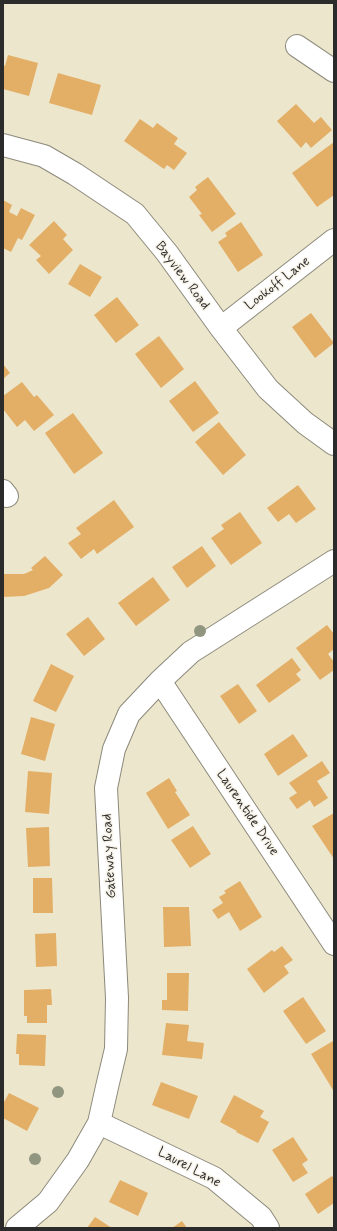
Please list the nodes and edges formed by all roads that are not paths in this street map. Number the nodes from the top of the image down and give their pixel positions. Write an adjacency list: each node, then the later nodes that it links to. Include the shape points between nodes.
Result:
1 (296, 46): 2 (street)
2 (334, 71)
3 (3, 145): 5 (street, Bayview Road, via 44,156 135,214 167,253)
4 (334, 240): 5 (street, Lookoff Lane)
5 (221, 328): 6 (street, Bayview Road, via 268,389 305,423)
6 (334, 444)
7 (334, 561): 8 (street, Gateway Road, via 191,652)
8 (160, 681): 9 (street, Laurentide Drive); 10 (street, Gateway Road, via 129,714 114,749 106,788 116,1041)
9 (334, 944)
10 (99, 1123): 11 (street, Gateway Road, via 78,1160 48,1202); 12 (street, Laurel Lane, via 214,1178 261,1217)
11 (18, 1228)
12 (268, 1228)

